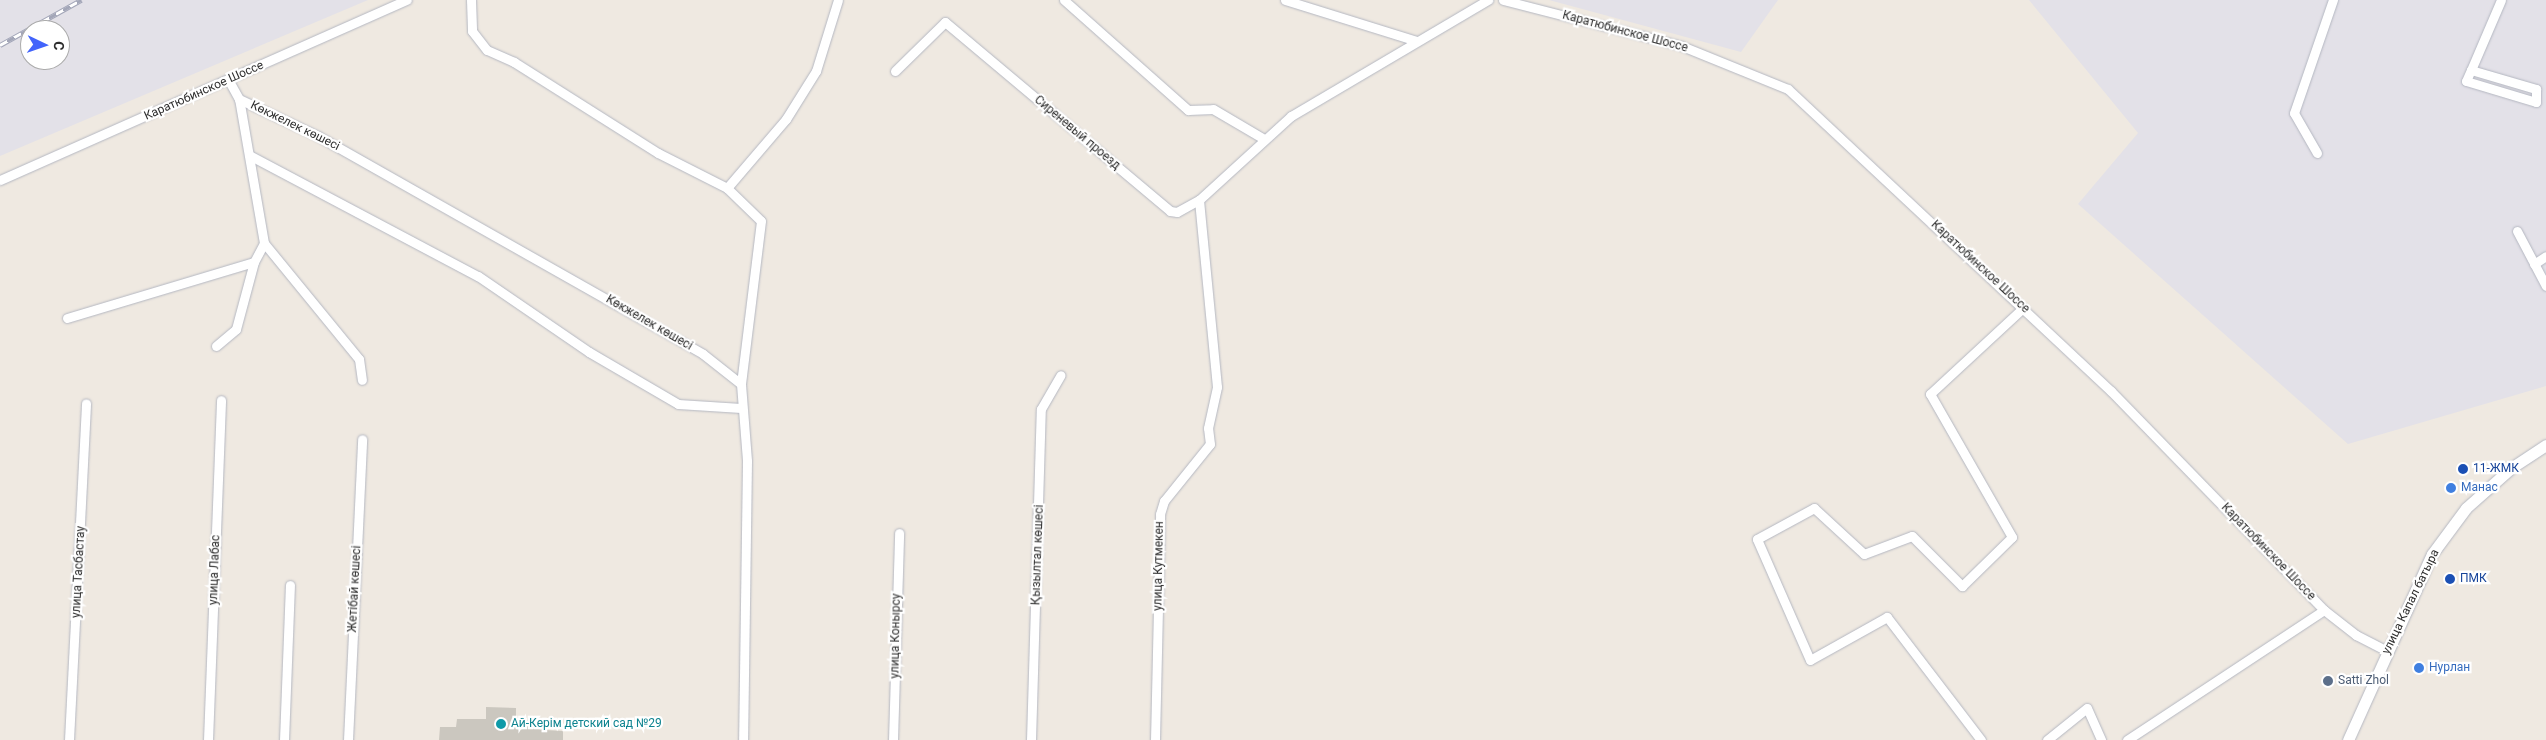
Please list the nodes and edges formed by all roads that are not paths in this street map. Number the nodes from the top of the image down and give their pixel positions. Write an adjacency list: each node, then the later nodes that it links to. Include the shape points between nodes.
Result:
1 (407, 0): 13 (street, Каратюбинское Шоссе)
2 (471, 0): 19 (street, via 472,31 487,50 514,62 658,153)
3 (838, 0): 19 (street, via 816,71 786,119)
4 (1064, 0): 15 (street, via 1188,110 1213,109)
5 (1285, 0): 10 (street)
6 (1488, 0): 10 (street, Сиреневый проезд)
7 (1503, 0): 27 (street, Каратюбинское Шоссе, via 1682,46 1788,89)
8 (2333, 0): 16 (street, via 2294,113)
9 (2501, 0): 11 (street)
10 (1417, 41): 15 (street, Сиреневый проезд, via 1291,116)
11 (2471, 70): 11 (street, via 2466,81 2536,102 2536,89)
12 (895, 71): 20 (street, Сиреневый проезд, via 945,22 1170,211 1182,210)
13 (229, 81): 14 (street); 18 (street, Каратюбинское Шоссе)
14 (239, 99): 17 (street); 32 (street, Көкжелек көшесі, via 352,155 702,354)
15 (1264, 139): 20 (street, Сиреневый проезд)
16 (2317, 153)
17 (250, 156): 22 (street); 35 (street, via 478,276 590,352 678,404)
18 (0, 180)
19 (727, 188): 32 (street, via 761,221)
20 (1199, 200): 49 (street, улица Кутмекен, via 1217,387 1208,428 1210,444 1164,501 1160,514)
21 (2517, 231): 25 (street)
22 (264, 244): 24 (street); 31 (street, via 359,359)
23 (2546, 256): 25 (street)
24 (254, 262): 28 (street); 29 (street, via 236,329)
25 (2534, 264): 26 (street)
26 (2546, 286)
27 (2023, 308): 40 (street, Каратюбинское Шоссе, via 2111,391); 50 (street, via 1930,394 2012,537 1962,586 1912,536 1864,554 1814,508 1757,539 1810,660 1887,617)
28 (67, 318)
29 (216, 346)
30 (1062, 375): 48 (street, Қызылтал көшесі, via 1041,409)
31 (362, 380)
32 (741, 384): 35 (street)
33 (222, 400): 43 (street, улица Лабас)
34 (86, 403): 42 (street, улица Тасбастау)
35 (741, 408): 46 (street, via 748,461)
36 (362, 439): 45 (street, Жетібай көшесі)
37 (2546, 445): 41 (main road, улица Капал батыра, via 2511,468 2466,508 2432,554)
38 (899, 533): 47 (street, улица Конырсу)
39 (290, 585): 44 (street)
40 (2324, 610): 41 (street, Каратюбинское Шоссе, via 2356,635); 53 (street)
41 (2387, 651): 54 (main road, улица Капал батыра)
42 (69, 740)
43 (208, 740)
44 (284, 740)
45 (348, 740)
46 (743, 740)
47 (894, 740)
48 (1031, 740)
49 (1155, 740)
50 (1981, 740)
51 (2047, 740): 52 (street, via 2087,708)
52 (2101, 740)
53 (2127, 740)
54 (2348, 740)

